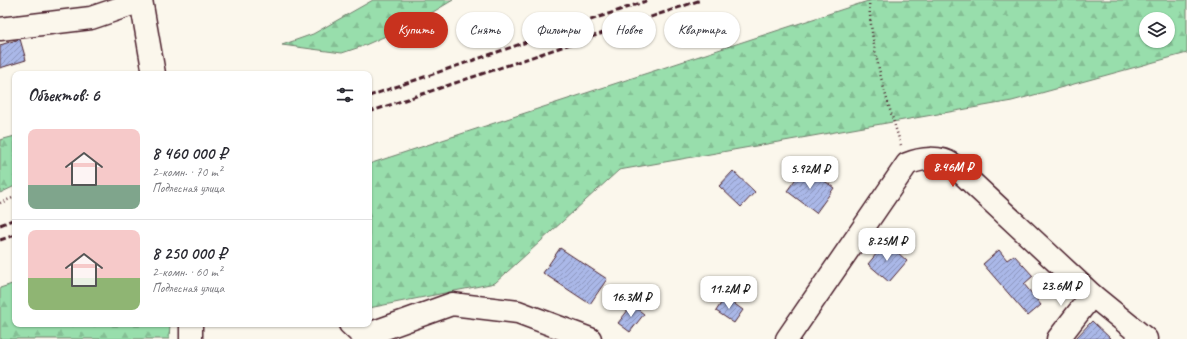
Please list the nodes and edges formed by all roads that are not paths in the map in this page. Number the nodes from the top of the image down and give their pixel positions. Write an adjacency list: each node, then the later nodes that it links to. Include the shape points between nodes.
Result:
1 (141, 1): 2 (street, via 91,18); 3 (street)
2 (0, 29)
3 (153, 71)
4 (1092, 295): 9 (street, via 948,161 918,160 907,164); 10 (street); 11 (street)
5 (191, 327): 7 (street)
6 (360, 333): 8 (street, via 452,304 518,312)
7 (191, 339)
8 (590, 339)
9 (786, 339)
10 (1058, 339)
11 (1146, 339)

